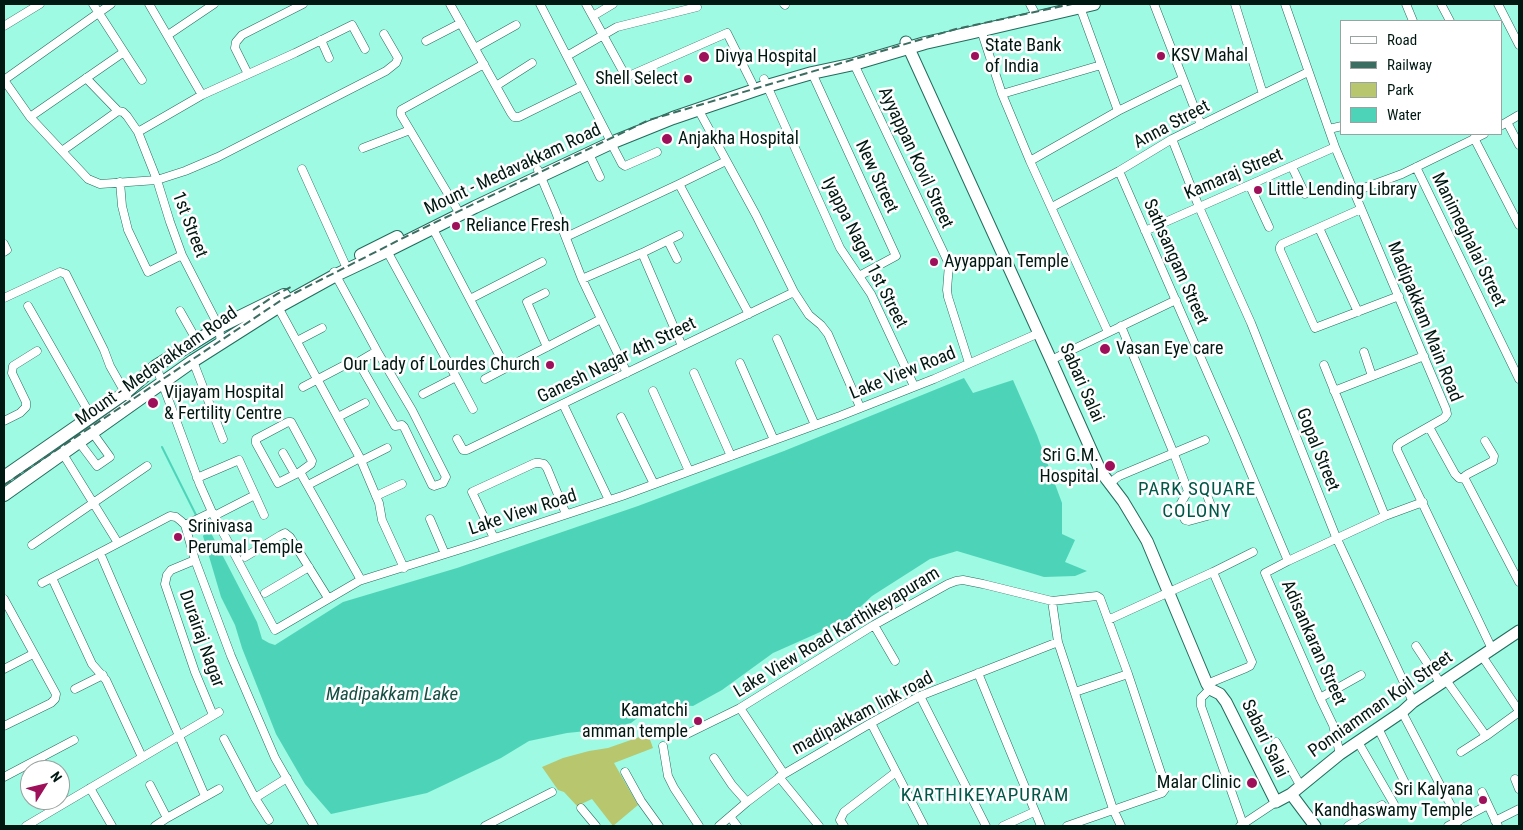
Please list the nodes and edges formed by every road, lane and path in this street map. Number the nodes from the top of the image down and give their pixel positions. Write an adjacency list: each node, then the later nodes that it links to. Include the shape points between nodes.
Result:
1 (40, 4): 27 (street)
2 (93, 4): 21 (street)
3 (111, 4): 21 (street)
4 (149, 4): 30 (street)
5 (214, 4): 30 (street)
6 (303, 4): 47 (street, via 242,35 236,42 235,48)
7 (450, 4): 25 (street)
8 (540, 4): 39 (street)
9 (586, 4): 22 (street)
10 (613, 4): 22 (street)
11 (1094, 4): 18 (main road, Mount - Medavakkam Road)
12 (1154, 4): 49 (street)
13 (1235, 4): 56 (street)
14 (1285, 4): 45 (street, Madipakkam Main Road)
15 (1406, 4): 23 (street)
16 (1441, 4): 24 (street)
17 (1498, 4): 35 (street)
18 (1074, 6): 20 (main road, Mount - Medavakkam Road); 44 (street)
19 (697, 7): 31 (street, via 617,27)
20 (1034, 11): 28 (main road, Mount - Medavakkam Road); 34 (main road, Mount - Medavakkam Road)
21 (98, 12): 38 (street); 50 (street)
22 (593, 16): 31 (street)
23 (1413, 20)
24 (1449, 20)
25 (461, 22): 33 (street); 36 (street)
26 (516, 25): 36 (street)
27 (4, 26)
28 (981, 30): 34 (main road, Mount - Medavakkam Road); 55 (street)
29 (384, 34): 87 (street, via 398,58 386,71 218,157 186,172)
30 (168, 35): 57 (street)
31 (603, 35): 39 (street); 52 (street, Iyappa Nagar 1st Street, via 625,75 631,75 727,33)
32 (321, 40): 37 (street, via 352,25); 40 (street); 47 (street)
33 (426, 41)
34 (907, 45): 43 (main road, Mount - Medavakkam Road); 52 (main road, Mount - Medavakkam Road, via 794,70); 132 (main road, Sabari Salai)
35 (1519, 45)
36 (475, 48): 42 (street)
37 (365, 49)
38 (124, 52): 48 (street); 51 (street)
39 (567, 56): 54 (street)
40 (329, 58)
41 (532, 63): 53 (street)
42 (484, 64): 53 (street); 67 (street, via 401,110)
43 (854, 64): 46 (main road, Mount - Medavakkam Road); 146 (street, Ayyappan Kovil Street, via 949,264 948,297)
44 (1101, 65): 55 (street); 60 (street)
45 (1308, 72): 56 (street, Anna Street); 66 (street, Madipakkam Main Road)
46 (812, 73): 52 (main road, Mount - Medavakkam Road); 114 (street, New Street, via 896,256)
47 (248, 74): 57 (street)
48 (86, 78): 59 (street, 1st Street); 62 (street)
49 (1183, 79): 60 (street); 64 (street)
50 (4, 80): 62 (street)
51 (142, 80)
52 (761, 83): 58 (main road, Mount - Medavakkam Road); 72 (main road, Mount - Medavakkam Road); 114 (street, Iyappa Nagar 1st Street, via 840,248)
53 (496, 86): 54 (street, via 514,117)
54 (582, 86): 72 (street)
55 (1002, 94): 80 (street)
56 (1263, 94): 64 (street, Anna Street)
57 (202, 95): 68 (street)
58 (698, 109): 72 (main road, Mount - Medavakkam Road); 79 (street)
59 (118, 111): 68 (street, 1st Street, via 127,116); 76 (street)
60 (1118, 111): 80 (street)
61 (1519, 116): 63 (street)
62 (30, 117): 76 (street)
63 (1504, 123): 73 (street)
64 (1201, 125): 71 (street, Anna Street)
65 (1340, 126): 66 (street)
66 (1329, 129): 74 (street, Madipakkam Main Road)
67 (410, 130): 75 (street); 95 (street)
68 (138, 132): 87 (street, 1st Street)
69 (1482, 135): 70 (street)
70 (1474, 138): 82 (street); 97 (street)
71 (1172, 139): 84 (street, Anna Street); 94 (street, Gopal Street)
72 (610, 141): 77 (street, via 625,166); 78 (main road, Mount - Medavakkam Road); 85 (main road, Mount - Medavakkam Road)
73 (1519, 145)
74 (1335, 147): 81 (street, Kamaraj Street); 91 (street, Madipakkam Main Road)
75 (363, 148)
76 (62, 151): 88 (street, via 88,179 100,184)
77 (657, 152)
78 (589, 154): 85 (main road, Mount - Medavakkam Road); 86 (street)
79 (726, 160): 89 (street); 116 (street)
80 (1030, 161): 93 (street)
81 (1292, 167): 90 (street, Kamaraj Street); 92 (street)
82 (1416, 167): 91 (street); 157 (street, Manimeghalai Street)
83 (302, 170): 112 (street)
84 (1119, 171): 93 (street, Anna Street); 101 (street, Sathsangam Street)
85 (539, 173): 95 (main road, Mount - Medavakkam Road); 98 (main road, Mount - Medavakkam Road); 103 (street)
86 (600, 177)
87 (157, 180): 88 (street); 109 (street, 1st Street)
88 (120, 182): 109 (street, via 128,230 148,272)
89 (679, 184): 103 (street); 126 (street)
90 (1250, 186): 94 (street, Kamaraj Street); 99 (street)
91 (1354, 192): 96 (street, Madipakkam Main Road)
92 (1305, 194)
93 (1052, 207): 131 (street)
94 (1199, 207): 101 (street, Kamaraj Street); 213 (street, Gopal Street, via 1250,323)
95 (457, 209): 112 (main road, Mount - Medavakkam Road)
96 (1361, 210): 100 (street); 118 (street, Madipakkam Main Road)
97 (1519, 225)
98 (432, 227): 106 (main road, Mount - Medavakkam Road); 120 (street)
99 (1269, 227)
100 (1319, 228): 125 (street); 125 (street, via 1280,247 1314,327)
101 (1144, 231): 121 (street, Sathsangam Street)
102 (679, 235): 104 (street)
103 (566, 237): 115 (street)
104 (668, 241): 108 (street); 110 (street)
105 (4, 244): 107 (street, via 7,250)
106 (387, 251): 113 (main road, Mount - Medavakkam Road); 154 (street)
107 (4, 252)
108 (642, 253): 115 (street); 137 (street)
109 (182, 254): 129 (street, 1st Street)
110 (677, 259)
111 (542, 262): 120 (street)
112 (345, 264): 113 (main road, Mount - Medavakkam Road)
113 (334, 272): 123 (main road, Mount - Medavakkam Road); 129 (main road, Mount - Medavakkam Road); 140 (street)
114 (859, 276): 159 (street, Iyappa Nagar 1st Street, via 871,294)
115 (582, 279): 127 (street)
116 (794, 292): 126 (street, Ganesh Nagar 4th Street); 168 (street, via 809,315 828,334)
117 (545, 293): 138 (street, via 527,302)
118 (1399, 296): 125 (street); 142 (street, Madipakkam Main Road)
119 (4, 298): 163 (street, via 60,272 68,275)
120 (470, 299): 150 (street)
121 (1176, 300): 128 (street); 221 (street, Sathsangam Street)
122 (28, 306): 170 (street)
123 (278, 307): 135 (street); 136 (main road, Mount - Medavakkam Road)
124 (180, 311): 134 (street)
125 (1358, 312)
126 (749, 314): 137 (street, Ganesh Nagar 4th Street)
127 (601, 319): 138 (street); 151 (street)
128 (1120, 326): 131 (street); 186 (street)
129 (220, 327): 134 (main road, Mount - Medavakkam Road); 136 (street)
130 (322, 328): 135 (street)
131 (1108, 332): 143 (street)
132 (1039, 333): 143 (main road, Sabari Salai); 146 (street, Lake View Road)
133 (777, 339): 174 (street)
134 (197, 341): 148 (main road, Mount - Medavakkam Road)
135 (297, 341): 156 (street)
136 (221, 343): 144 (main road, Mount - Medavakkam Road)
137 (682, 346): 151 (street, Ganesh Nagar 4th Street)
138 (547, 347): 150 (street)
139 (37, 351): 173 (street, via 13,366 12,373 26,407)
140 (377, 351): 140 (street, via 360,360 360,365 395,426 404,427 432,485 443,483 446,477)
141 (1364, 352): 153 (street)
142 (1424, 356): 153 (street); 175 (street, Madipakkam Main Road, via 1447,412 1444,418)
143 (1051, 360): 195 (main road, Sabari Salai, via 1101,472)
144 (193, 361): 158 (main road, Mount - Medavakkam Road); 177 (street)
145 (740, 363): 179 (street)
146 (968, 363): 159 (street, Lake View Road)
147 (1324, 365): 162 (street)
148 (156, 366): 158 (street, Lake View Road); 163 (main road, Mount - Medavakkam Road)
149 (343, 366): 156 (street)
150 (506, 368): 155 (street)
151 (627, 373): 166 (street, Ganesh Nagar 4th Street)
152 (694, 373): 187 (street)
153 (1372, 376): 162 (street)
154 (456, 377): 164 (street); 169 (street)
155 (485, 378)
156 (318, 379): 160 (street); 171 (street)
157 (1519, 379)
158 (164, 383): 167 (main road, Mount - Medavakkam Road); 193 (street, Lake View Road)
159 (914, 386): 168 (street, Lake View Road)
160 (303, 387)
161 (653, 391): 190 (street)
162 (1334, 391): 209 (street)
163 (124, 393): 167 (street); 170 (main road, Mount - Medavakkam Road)
164 (422, 394)
165 (365, 403): 171 (street)
166 (563, 404): 178 (street, Ganesh Nagar 4th Street, via 467,450 463,450); 203 (street)
167 (132, 405): 176 (main road, Mount - Medavakkam Road)
168 (860, 407): 174 (street, Lake View Road)
169 (473, 409)
170 (91, 416): 192 (main road, Mount - Medavakkam Road)
171 (338, 417): 188 (street)
172 (621, 417): 197 (street)
173 (4, 421)
174 (815, 425): 179 (street, Lake View Road)
175 (1428, 427): 194 (street, via 1455,474); 204 (street, Madipakkam Main Road, via 1398,444 1397,450)
176 (92, 432): 182 (main road, Mount - Medavakkam Road); 182 (street, via 110,457 97,466)
177 (223, 439)
178 (457, 439)
179 (774, 440): 187 (street, Lake View Road)
180 (1205, 440): 186 (street)
181 (1486, 441): 194 (street, via 1494,456 1493,461 1465,476)
182 (79, 442): 185 (main road, Mount - Medavakkam Road)
183 (387, 448): 188 (street)
184 (283, 453): 191 (street)
185 (63, 454): 200 (main road, Mount - Medavakkam Road); 205 (street)
186 (1174, 454): 195 (street, via 1119,476); 199 (street)
187 (730, 456): 190 (street, Lake View Road)
188 (361, 460): 198 (street); 202 (street)
189 (147, 466): 205 (street)
190 (689, 472): 197 (street, Lake View Road)
191 (298, 473): 191 (street, via 312,461 293,424 288,422 256,439 278,483); 198 (street)
192 (4, 477)
193 (197, 478): 201 (street, via 239,460); 207 (street, Lake View Road)
194 (1465, 480): 227 (street)
195 (1110, 483): 229 (main road, Sabari Salai, via 1147,541)
196 (402, 484): 202 (street)
197 (654, 484): 203 (street, Lake View Road)
198 (308, 485): 226 (street)
199 (1188, 491): 199 (street, via 1204,490 1213,511 1211,515 1185,520 1181,506)
200 (4, 495)
201 (254, 495): 207 (street); 208 (street)
202 (376, 496): 223 (street, via 382,520)
203 (608, 500): 206 (street, Lake View Road)
204 (1423, 502): 209 (street); 239 (street, Madipakkam Main Road)
205 (93, 503): 214 (street); 215 (street)
206 (566, 514): 212 (street, Lake View Road); 212 (street, via 548,468 539,462 534,463 472,492)
207 (212, 515): 211 (street); 231 (street, Lake View Road, via 275,630)
208 (264, 515)
209 (1385, 516): 213 (street)
210 (430, 519): 218 (street)
211 (187, 524): 214 (street, via 170,516); 220 (street)
212 (494, 538): 218 (street, Lake View Road)
213 (1336, 538): 221 (street); 254 (street, Gopal Street)
214 (118, 542): 217 (street)
215 (32, 545)
216 (1252, 552): 224 (street)
217 (100, 553): 225 (street); 261 (street)
218 (445, 554): 223 (street, Lake View Road)
219 (245, 557): 222 (street, via 285,533)
220 (195, 560): 261 (street, Durairaj Nagar, via 171,570 165,584 195,672 216,713); 277 (street, via 231,656 275,758)
221 (1288, 560): 253 (street, Adisankaran Street, via 1265,572)
222 (309, 567): 230 (street); 231 (street)
223 (404, 568): 226 (street, Lake View Road)
224 (1213, 572): 229 (street); 249 (street, via 1252,662)
225 (52, 578): 228 (street); 246 (street, via 92,664)
226 (361, 580): 231 (street, Lake View Road)
227 (1519, 582)
228 (42, 583)
229 (1169, 592): 234 (street); 249 (main road, Sabari Salai)
230 (265, 593)
231 (328, 598)
232 (4, 599): 240 (street)
233 (1052, 601): 234 (street, Lake View Road Karthikeyapuram, via 1097,596); 235 (street, Lake View Road Karthikeyapuram, via 963,580 948,584); 237 (street)
234 (1108, 620): 245 (street)
235 (874, 625): 242 (street); 255 (street, Lake View Road Karthikeyapuram)
236 (1519, 631): 239 (main road, Ponniamman Koil Street)
237 (1058, 642): 244 (street, madipakkam link road); 251 (street)
238 (1416, 646): 248 (street)
239 (1492, 649): 241 (main road, Ponniamman Koil Street)
240 (33, 654): 243 (street); 259 (street, via 56,694 55,699)
241 (1482, 656): 248 (main road, Ponniamman Koil Street); 256 (street)
242 (895, 661)
243 (4, 669)
244 (978, 673): 252 (street, madipakkam link road); 298 (street)
245 (1128, 674): 251 (street); 297 (street, via 1165,789 1162,793)
246 (103, 675): 250 (street); 271 (street)
247 (1361, 675): 253 (street)
248 (1444, 682): 254 (main road, Ponniamman Koil Street); 263 (street)
249 (1209, 687): 291 (main road, Sabari Salai, via 1226,702); 305 (street, via 1201,698 1201,706)
250 (75, 689)
251 (1075, 692): 297 (street)
252 (920, 696): 258 (street, madipakkam link road); 319 (street)
253 (1320, 698): 270 (street, Adisankaran Street, via 1333,724)
254 (1413, 702): 257 (main road, Ponniamman Koil Street)
255 (740, 708): 262 (street, Lake View Road Karthikeyapuram); 275 (street, madipakkam link road)
256 (1519, 711): 263 (street)
257 (1402, 712): 260 (main road, Ponniamman Koil Street); 302 (street)
258 (871, 723): 274 (street); 275 (street, madipakkam link road)
259 (4, 726)
260 (1378, 728): 267 (main road, Ponniamman Koil Street); 284 (street)
261 (180, 734): 271 (street); 288 (street)
262 (687, 734)
263 (1486, 736): 269 (street)
264 (224, 739): 289 (street)
265 (74, 740): 276 (street)
266 (1276, 742): 280 (street)
267 (1358, 742): 270 (main road, Ponniamman Koil Street); 292 (street)
268 (663, 746): 313 (street, via 668,776)
269 (1461, 752)
270 (1340, 754): 280 (main road, Ponniamman Koil Street)
271 (142, 757): 281 (street)
272 (714, 758): 290 (street)
273 (625, 772): 303 (street)
274 (896, 772): 317 (street, via 844,812 840,820); 318 (street)
275 (782, 776): 290 (street); 316 (street)
276 (4, 777)
277 (287, 778): 289 (street); 309 (street)
278 (1515, 779): 283 (street)
279 (150, 785): 299 (street)
280 (1300, 785): 287 (main road, Ponniamman Koil Street)
281 (90, 788): 306 (street); 307 (street)
282 (219, 789): 288 (street)
283 (1519, 789)
284 (1409, 791)
285 (552, 792): 310 (street)
286 (1482, 792): 294 (street)
287 (1291, 794): 291 (main road, Ponniamman Koil Street); 324 (main road)
288 (206, 796): 299 (street)
289 (254, 798): 301 (street)
290 (747, 802): 300 (street)
291 (1276, 802): 305 (street, Ponniamman Koil Street)
292 (1394, 804)
293 (1382, 805): 325 (street)
294 (1488, 805): 302 (street); 304 (street)
295 (580, 808): 311 (street)
296 (1519, 809): 304 (street)
297 (1113, 810): 322 (street); 323 (street)
298 (1034, 812): 320 (street); 321 (street)
299 (167, 818): 308 (street)
300 (731, 818): 314 (street); 315 (street)
301 (269, 820)
302 (1459, 821): 326 (street)
303 (656, 823): 312 (street)
304 (1496, 824)
305 (1241, 825)
306 (26, 826)
307 (112, 826)
308 (155, 826)
309 (314, 826)
310 (485, 826)
311 (596, 826)
312 (647, 826)
313 (699, 826)
314 (720, 826)
315 (737, 826)
316 (819, 826)
317 (844, 826)
318 (924, 826)
319 (986, 826)
320 (1003, 826)
321 (1041, 826)
322 (1067, 826)
323 (1121, 826)
324 (1315, 826)
325 (1348, 826)
326 (1448, 826)

